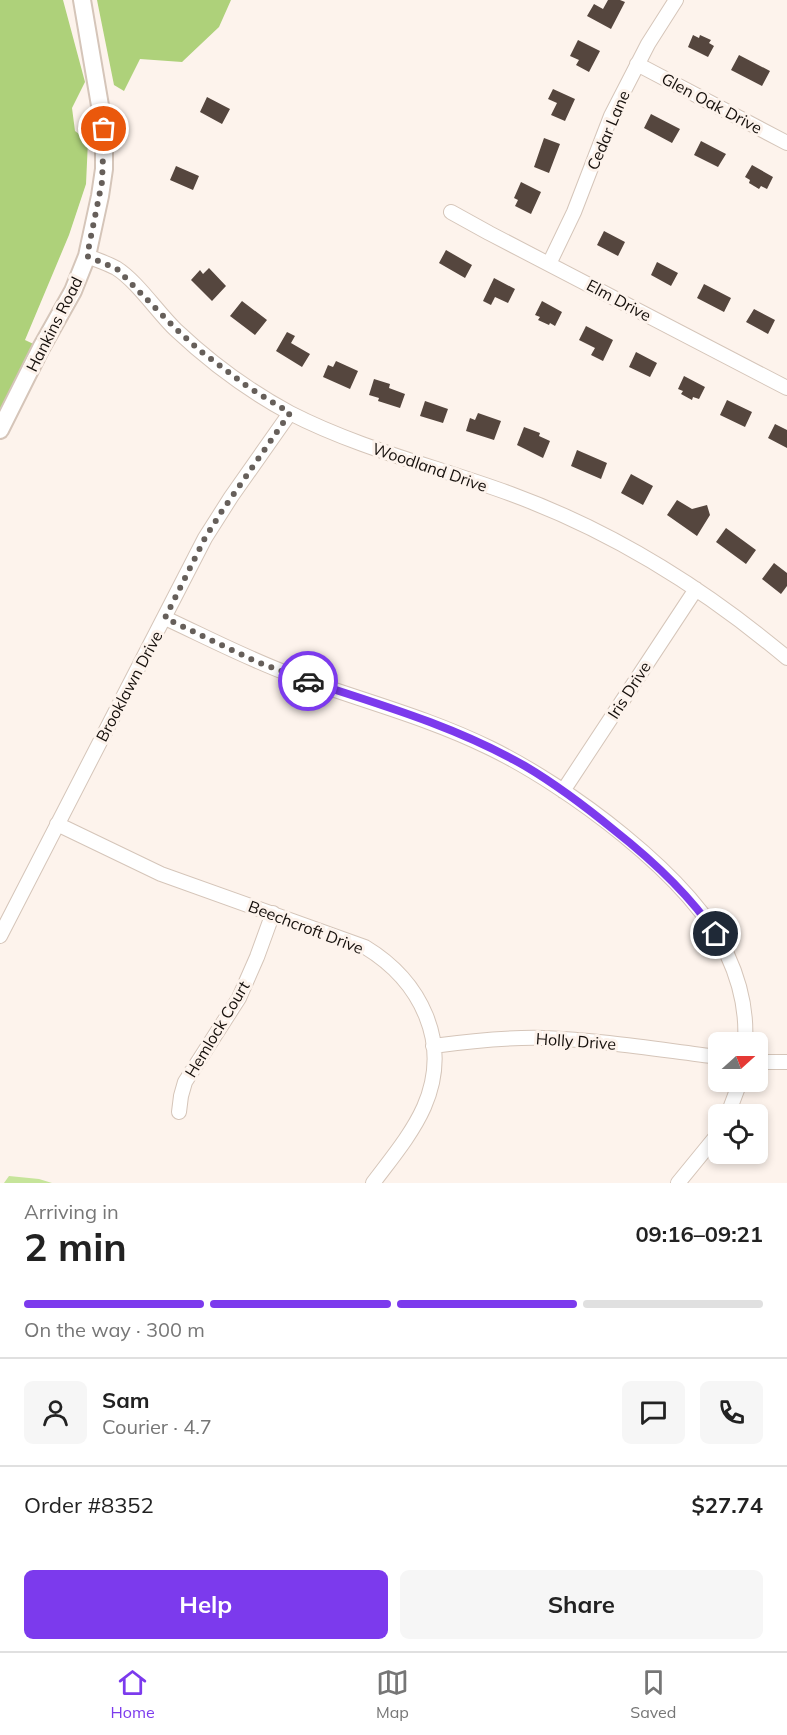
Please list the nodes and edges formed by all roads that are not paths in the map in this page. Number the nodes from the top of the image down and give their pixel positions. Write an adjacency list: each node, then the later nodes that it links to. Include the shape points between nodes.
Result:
1 (82, 0): 6 (main road, Hankins Road, via 105,142 100,196)
2 (676, 0): 3 (street, Cedar Lane)
3 (637, 64): 4 (street, Glen Oak Drive); 7 (street, Cedar Lane)
4 (787, 143)
5 (451, 212): 7 (street, Elm Drive)
6 (87, 256): 9 (street, Woodland Drive, via 117,269 199,350); 10 (main road, Hankins Road, via 73,291)
7 (549, 264): 8 (street, Elm Drive)
8 (787, 388)
9 (290, 413): 11 (street, Woodland Drive, via 354,441 541,506); 12 (street, Brooklawn Drive, via 215,522)
10 (0, 430)
11 (696, 588): 13 (street, Woodland Drive); 14 (street, Iris Drive)
12 (165, 618): 14 (street, via 257,662 454,732 525,766); 15 (street, Brooklawn Drive)
13 (787, 658)
14 (563, 791): 18 (street, via 651,860 706,919 727,953 738,982)
15 (57, 824): 16 (street, Beechcroft Drive, via 161,874); 17 (street, Brooklawn Drive)
16 (273, 913): 19 (street, Beechcroft Drive, via 365,947 393,967 417,995 428,1020); 23 (street, Hemlock Court, via 239,998 185,1082)
17 (0, 936)
18 (745, 1032)
19 (433, 1046): 20 (street, Holly Drive, via 542,1038); 25 (street, Beechcroft Drive, via 434,1072 425,1106)
20 (708, 1056)
21 (768, 1062): 22 (street)
22 (787, 1062)
23 (179, 1112)
24 (708, 1146): 26 (street)
25 (373, 1183)
26 (678, 1183)

